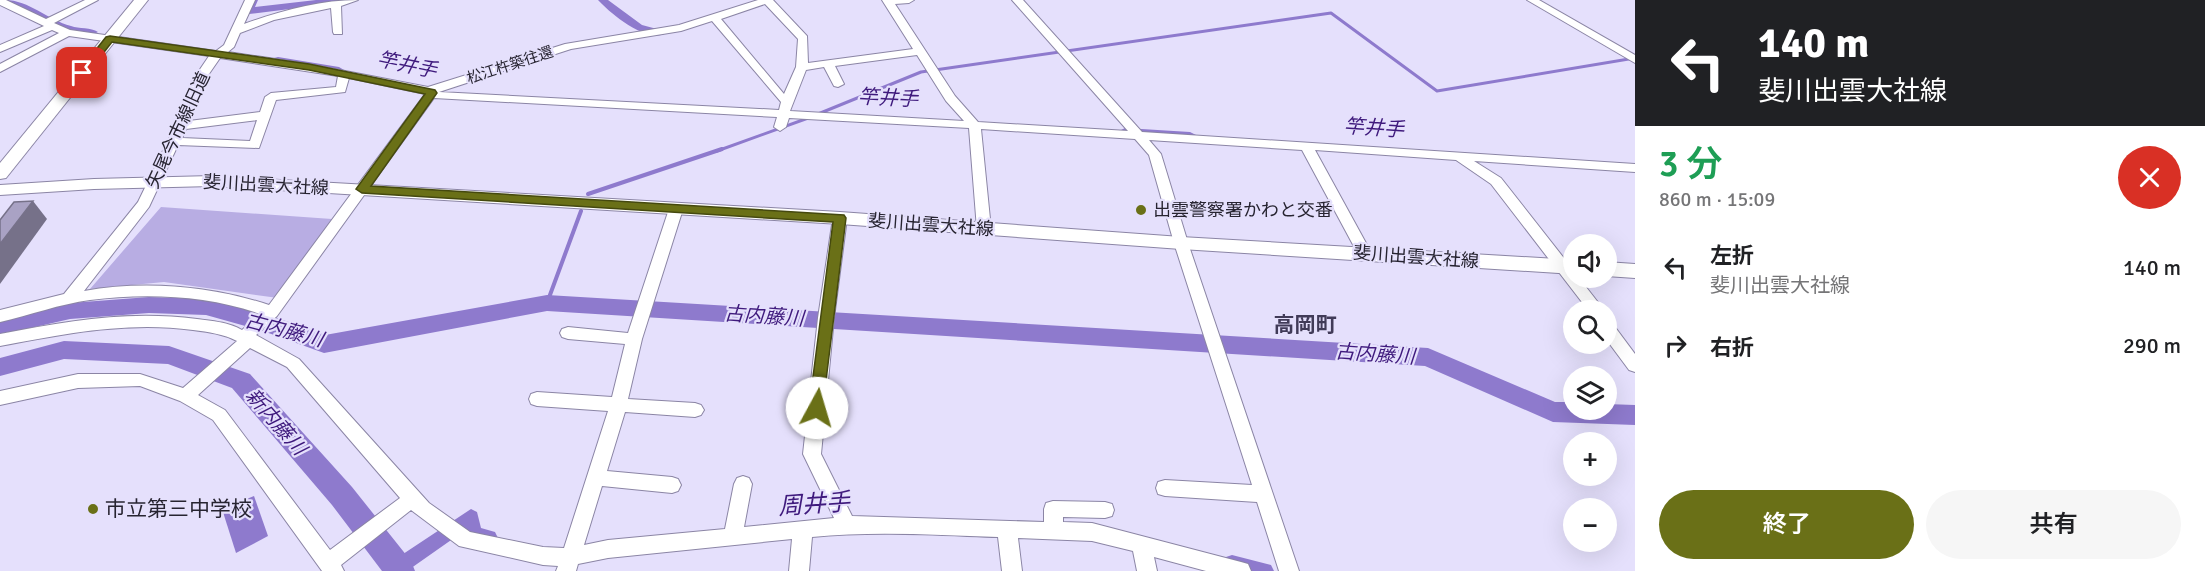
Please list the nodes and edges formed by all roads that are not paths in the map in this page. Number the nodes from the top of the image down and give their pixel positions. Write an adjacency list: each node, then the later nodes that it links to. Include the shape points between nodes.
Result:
1 (93, 0): 12 (street)
2 (141, 0): 16 (main road)
3 (250, 0): 13 (street)
4 (766, 0): 11 (street, 松江杵築往還); 22 (street, via 803,38)
5 (909, 0): 9 (street)
6 (1017, 0): 32 (street)
7 (1532, 0): 20 (street)
8 (0, 1): 12 (street, 矢尾今市線旧道)
9 (888, 1): 18 (street)
10 (345, 2): 13 (street, via 271,18); 14 (street)
11 (715, 18): 26 (street, 松江杵築往還, via 681,28 569,46); 27 (street)
12 (49, 25): 15 (street, 矢尾今市線旧道); 17 (street)
13 (237, 31): 19 (street, via 229,46)
14 (338, 32)
15 (67, 33): 16 (street, 矢尾今市線旧道); 23 (street)
16 (110, 39): 19 (street, 矢尾今市線旧道); 37 (main road)
17 (0, 49)
18 (920, 51): 21 (street); 30 (street, via 950,98)
19 (216, 55): 24 (street, 松江杵築往還); 29 (street, 矢尾今市線旧道, via 196,84)
20 (1635, 60)
21 (828, 64): 22 (street); 25 (street)
22 (802, 67): 27 (street)
23 (0, 69)
24 (344, 74): 26 (street, 松江杵築往還); 28 (street, via 340,90 271,97)
25 (838, 84)
26 (431, 92): 27 (street); 39 (street)
27 (786, 107): 30 (street); 31 (street)
28 (264, 115): 29 (street); 33 (street, via 255,145)
29 (181, 126): 33 (street, 矢尾今市線旧道)
30 (975, 126): 32 (street); 43 (street)
31 (780, 127)
32 (1136, 134): 34 (street); 44 (street, via 1155,154)
33 (174, 141): 38 (street, 矢尾今市線旧道)
34 (1306, 145): 35 (street); 45 (street)
35 (1460, 158): 36 (street); 46 (street, via 1496,181)
36 (1635, 168)
37 (0, 174)
38 (156, 182): 39 (main road, 斐川出雲大社線); 40 (main road, 斐川出雲大社線); 50 (street, 矢尾今市線旧道, via 144,204)
39 (362, 189): 41 (main road, 斐川出雲大社線); 51 (street)
40 (0, 190)
41 (676, 209): 42 (main road, 斐川出雲大社線); 55 (street)
42 (840, 218): 43 (main road, 斐川出雲大社線); 71 (street, via 812,454)
43 (984, 229): 44 (main road, 斐川出雲大社線)
44 (1181, 243): 45 (main road, 斐川出雲大社線); 68 (street)
45 (1365, 254): 47 (main road, 斐川出雲大社線)
46 (1563, 261)
47 (1563, 267)
48 (1617, 270): 49 (main road)
49 (1635, 271)
50 (69, 299): 51 (street, via 149,292 202,295 252,304); 52 (street)
51 (272, 312): 54 (street)
52 (0, 316)
53 (568, 333): 55 (street)
54 (247, 338): 56 (street, via 227,329 160,320 85,324); 59 (street); 69 (street, via 293,363)
55 (634, 339): 62 (street)
56 (0, 340)
57 (1617, 342): 58 (street)
58 (1635, 366)
59 (186, 396): 60 (street, via 141,380 78,381); 77 (street, via 219,415)
60 (0, 398)
61 (537, 399): 62 (street)
62 (618, 407): 63 (street); 64 (street)
63 (695, 410)
64 (595, 478): 66 (street); 78 (street)
65 (743, 484): 75 (street)
66 (672, 485)
67 (1166, 488): 68 (street)
68 (1263, 494): 83 (street)
69 (409, 503): 77 (street); 78 (street, via 466,540)
70 (1105, 510): 74 (street, via 1053,509)
71 (847, 525): 72 (street); 73 (street)
72 (1007, 529): 74 (street); 80 (street)
73 (803, 530): 75 (street); 79 (street)
74 (1054, 531): 76 (street, via 1092,532)
75 (733, 537): 78 (street, via 608,549)
76 (1141, 545): 81 (street); 82 (street)
77 (332, 564)
78 (568, 564)
79 (799, 571)
80 (1012, 571)
81 (1147, 571)
82 (1241, 571)
83 (1289, 571)

